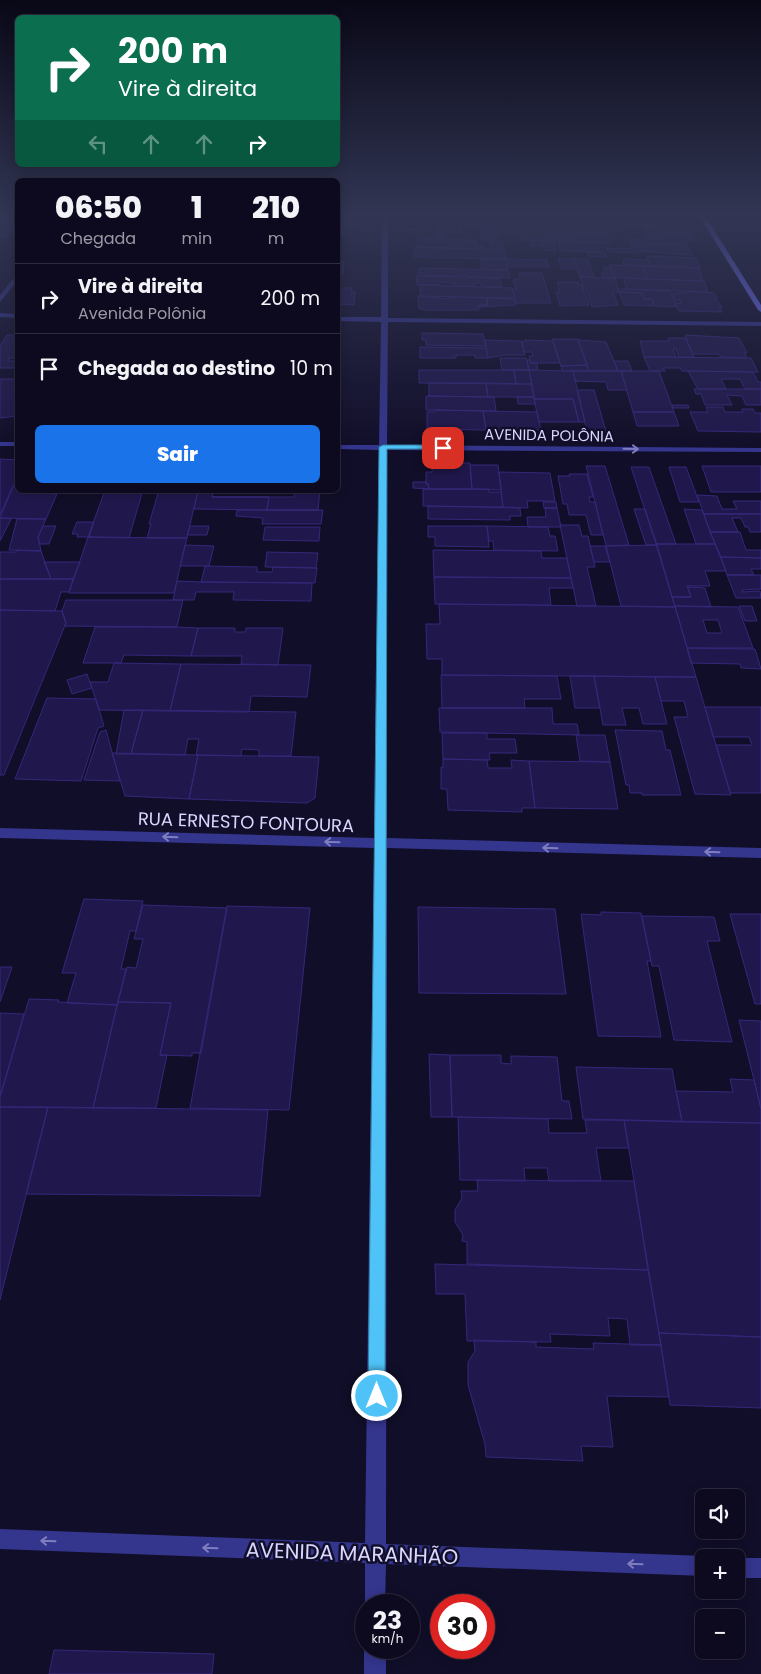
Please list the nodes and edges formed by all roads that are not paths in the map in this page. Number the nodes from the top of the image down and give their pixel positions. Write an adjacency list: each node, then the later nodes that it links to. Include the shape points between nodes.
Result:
1 (384, 292): 7 (street)
2 (750, 292): 3 (street)
3 (761, 310)
4 (0, 315): 5 (street)
5 (15, 316)
6 (340, 319): 7 (street)
7 (384, 320): 8 (street); 12 (street)
8 (761, 324)
9 (0, 444): 10 (street)
10 (15, 444)
11 (340, 447): 12 (street, AVENIDA POLÔNIA)
12 (383, 447): 13 (street, AVENIDA POLÔNIA, one-way to 13); 15 (street)
13 (761, 450)
14 (0, 833): 15 (street, RUA ERNESTO FONTOURA, one-way to 14)
15 (381, 843): 16 (street, RUA ERNESTO FONTOURA, one-way to 15); 18 (street)
16 (761, 853)
17 (0, 1539): 18 (street, AVENIDA MARANHÃO, one-way to 17)
18 (376, 1554): 19 (street, AVENIDA MARANHÃO, one-way to 18); 22 (street)
19 (695, 1566)
20 (745, 1568): 21 (street)
21 (761, 1568)
22 (376, 1594)
23 (375, 1659): 24 (street)
24 (375, 1674)

